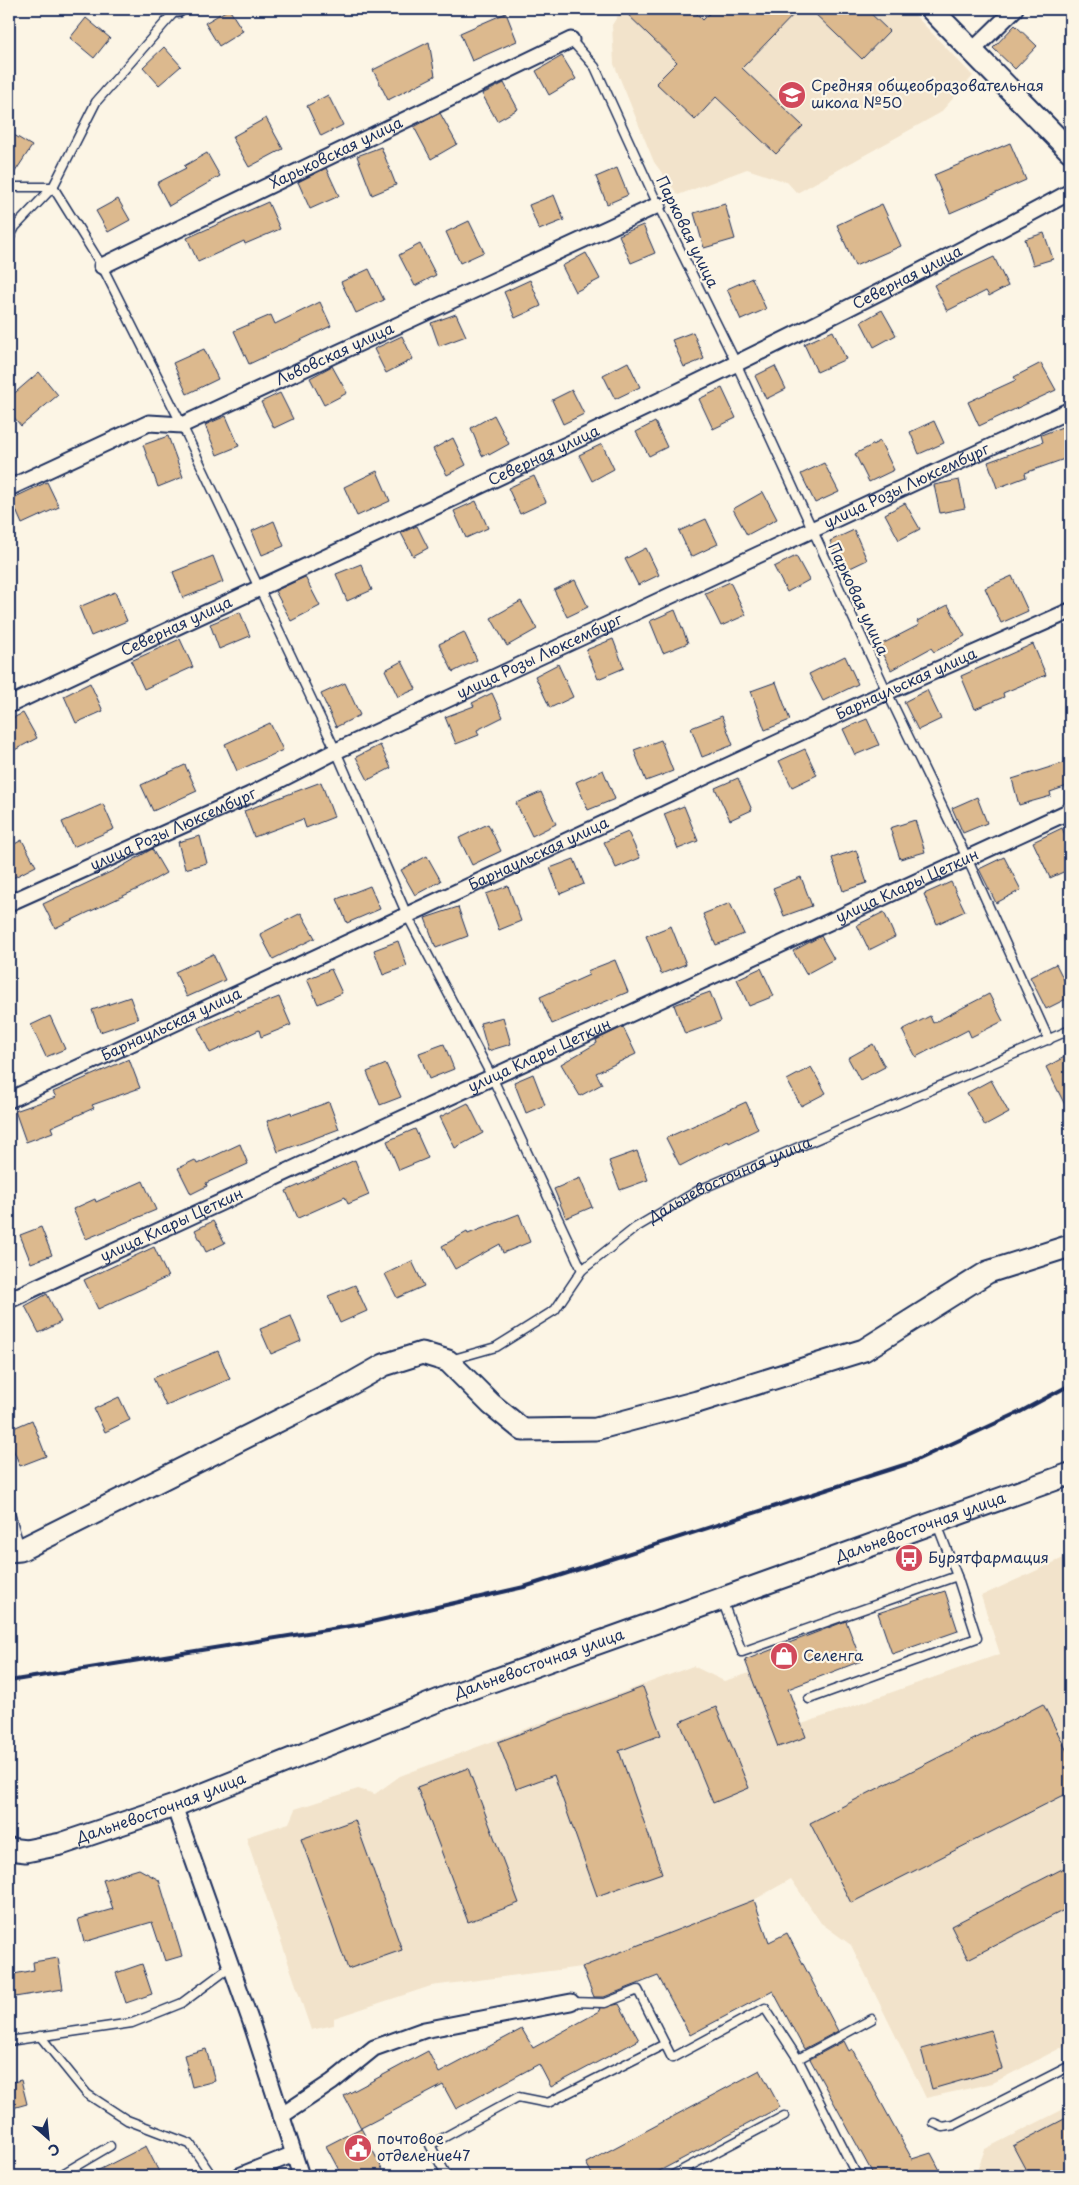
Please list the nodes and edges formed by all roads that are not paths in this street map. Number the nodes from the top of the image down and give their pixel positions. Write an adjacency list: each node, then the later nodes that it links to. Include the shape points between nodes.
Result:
1 (177, 9): 8 (lane, via 96,102)
2 (931, 9): 5 (street)
3 (1015, 9): 5 (street)
4 (571, 40): 10 (lane, Парковая улица, via 595,67); 12 (street, Харьковская улица)
5 (972, 51): 6 (street)
6 (1070, 151)
7 (9, 187): 8 (lane)
8 (53, 188): 11 (lane, via 15,227); 12 (lane)
9 (1070, 192): 13 (street, Северная улица, via 954,255)
10 (658, 205): 13 (lane, Парковая улица); 15 (street, Львовская улица)
11 (9, 239)
12 (102, 266): 15 (lane)
13 (736, 363): 17 (lane, Парковая улица); 18 (street, Северная улица)
14 (1070, 410): 17 (street, улица Розы Люксембург)
15 (182, 425): 16 (street, Львовская улица, via 149,424); 18 (lane)
16 (9, 488)
17 (811, 530): 20 (lane, Парковая улица); 22 (street, улица Розы Люксембург)
18 (257, 588): 21 (street, Северная улица); 22 (lane)
19 (1070, 611): 20 (street, Барнаульская улица)
20 (886, 692): 24 (lane, Парковая улица); 26 (street, Барнаульская улица)
21 (9, 705)
22 (336, 751): 25 (street, улица Розы Люксембург, via 250,795); 26 (lane)
23 (1070, 811): 24 (street, улица Клары Цеткин)
24 (967, 858): 28 (lane, Парковая улица); 29 (street, улица Клары Цеткин)
25 (9, 903)
26 (407, 915): 29 (lane); 30 (street, Барнаульская улица)
27 (1070, 1030): 28 (lane, Дальневосточная улица)
28 (1049, 1040): 32 (lane, Дальневосточная улица, via 699,1190 635,1228)
29 (492, 1078): 32 (lane); 33 (street, улица Клары Цеткин)
30 (9, 1100)
31 (1070, 1246): 34 (street, via 988,1272 864,1350 697,1402 596,1429 523,1430 491,1404)
32 (582, 1270): 34 (lane, Дальневосточная улица, via 555,1310 496,1347)
33 (9, 1300)
34 (448, 1361): 38 (street, via 422,1353 384,1365 340,1390)
35 (1070, 1474): 37 (street, Дальневосточная улица)
36 (9, 1510): 38 (lane)
37 (936, 1522): 39 (lane); 40 (street, Дальневосточная улица)
38 (14, 1551)
39 (957, 1576): 40 (lane, via 742,1652); 41 (lane, via 977,1638)
40 (721, 1599): 42 (street, Дальневосточная улица, via 447,1697)
41 (809, 1699)
42 (174, 1806): 43 (street, Дальневосточная улица, via 61,1844 26,1851); 44 (street)
43 (9, 1848)
44 (230, 1968): 47 (lane, via 182,2003 132,2023); 52 (street)
45 (571, 2002): 49 (lane, via 605,2003 638,1990); 52 (street, via 424,2030 374,2048 332,2082)
46 (872, 2020): 50 (lane)
47 (40, 2036): 48 (lane); 58 (lane, via 87,2094 128,2120 190,2144)
48 (9, 2041)
49 (665, 2044): 50 (lane, via 672,2058 765,2008); 61 (lane, via 548,2103 518,2097 430,2145)
50 (798, 2059): 63 (lane, via 856,2174)
51 (1070, 2066): 54 (lane, via 954,2125 943,2128)
52 (281, 2116): 56 (street)
53 (784, 2116): 62 (lane)
54 (934, 2123)
55 (110, 2146): 57 (lane)
56 (294, 2154): 59 (street); 60 (street)
57 (59, 2176)
58 (212, 2176)
59 (239, 2176)
60 (301, 2176)
61 (447, 2176)
62 (671, 2176)
63 (851, 2176)

